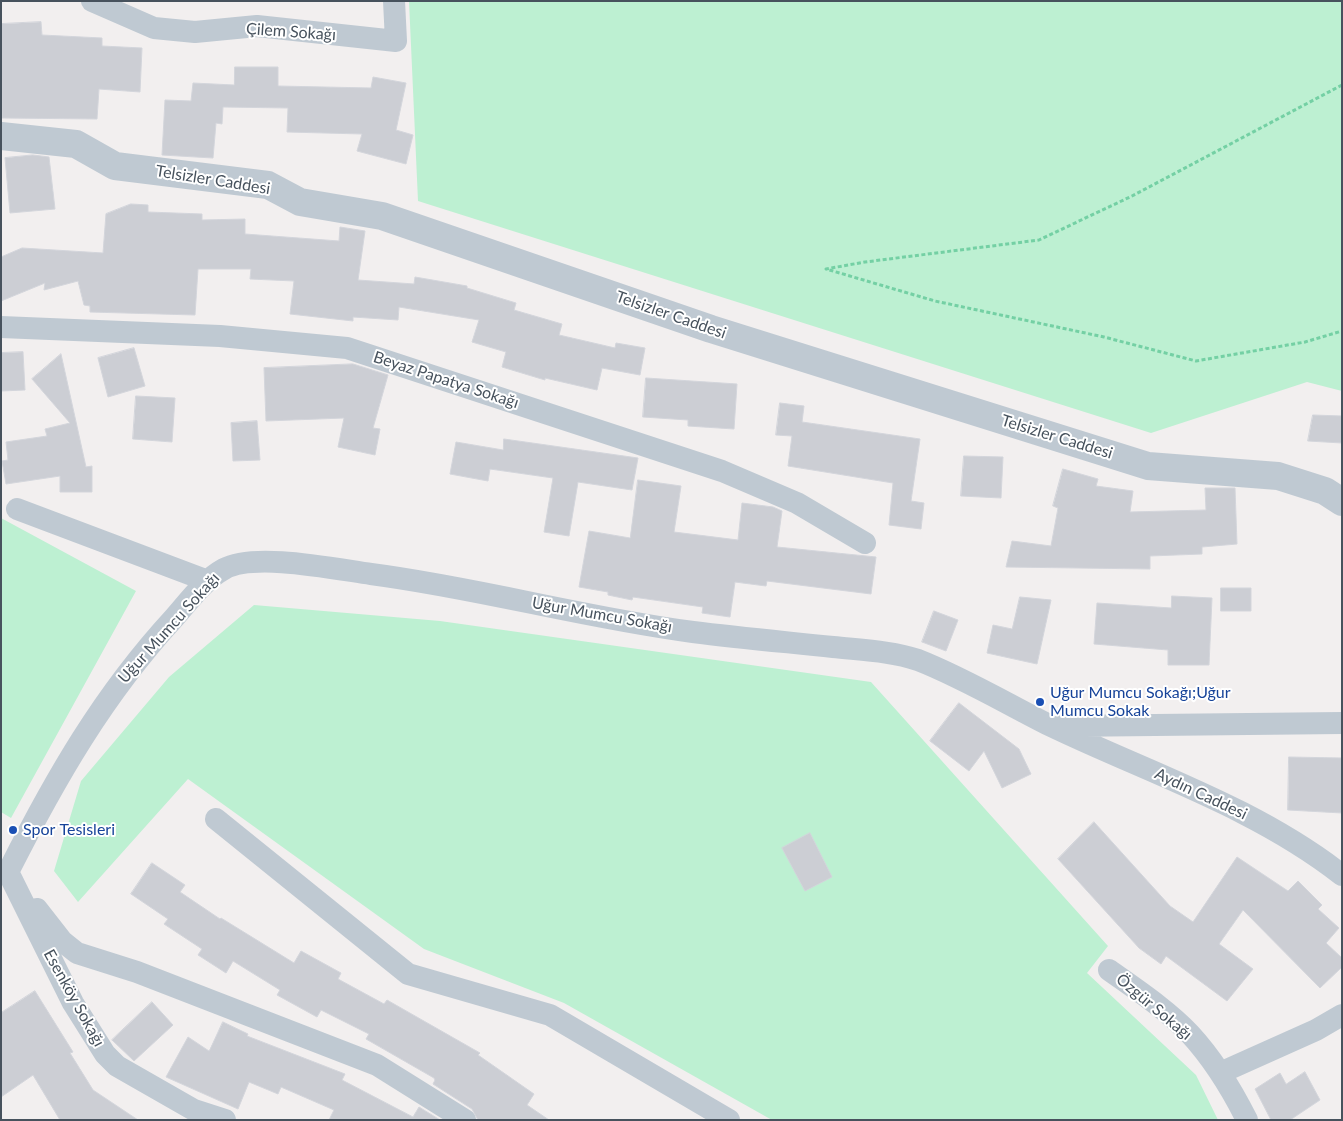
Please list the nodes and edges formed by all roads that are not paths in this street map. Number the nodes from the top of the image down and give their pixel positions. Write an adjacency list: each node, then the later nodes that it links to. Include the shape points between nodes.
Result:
1 (92, 1): 2 (street, Çilem Sokağı, via 154,28 195,32 257,26 396,41)
2 (394, 1)
3 (1, 136): 5 (street, Telsizler Caddesi, via 76,144 116,166 268,185 300,202 382,216 711,329 1148,466 1278,476 1324,491)
4 (1, 327): 7 (street, Beyaz Papatya Sokağı, via 211,336 347,348 722,471 797,503)
5 (1342, 502)
6 (18, 509): 8 (street)
7 (865, 544)
8 (208, 580): 10 (street, Uğur Mumcu Sokağı, via 226,568 240,564 285,563 378,575 690,631 863,650 915,659); 12 (street, Uğur Mumcu Sokağı, via 135,660 109,696 70,755)
9 (1342, 723): 10 (street, Uğur Mumcu Sokağı)
10 (1052, 726): 13 (street, Aydın Caddesi, via 1248,816 1309,849)
11 (216, 819): 19 (street, via 408,974 550,1015)
12 (5, 869): 17 (street, Esenköy Sokağı, via 73,1003 105,1054 117,1066 194,1110); 18 (street, via 62,941 78,953 137,972 377,1065)
13 (1342, 875)
14 (1109, 970): 16 (street, Özgür Sokağı, via 1150,999 1190,1034)
15 (1342, 1015): 16 (street)
16 (1220, 1073): 20 (street, Özgür Sokağı)
17 (225, 1120)
18 (465, 1120)
19 (729, 1120)
20 (1247, 1120)

